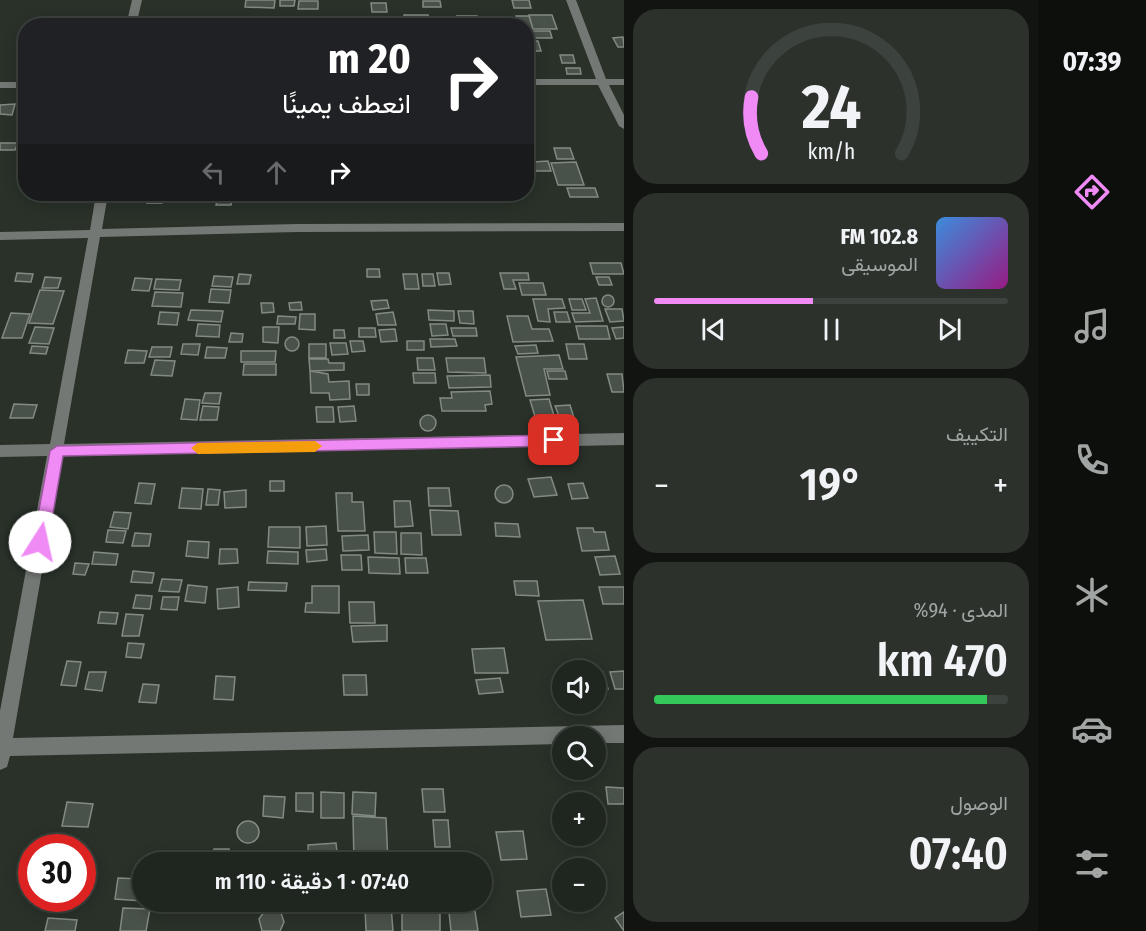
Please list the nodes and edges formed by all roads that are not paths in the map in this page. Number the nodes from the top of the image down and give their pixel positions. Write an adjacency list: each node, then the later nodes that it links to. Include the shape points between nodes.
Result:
1 (136, 0): 3 (street)
2 (570, 0): 5 (street)
3 (133, 18)
4 (534, 82): 5 (street)
5 (602, 82): 6 (street); 9 (street)
6 (624, 82)
7 (0, 85): 8 (street)
8 (18, 85)
9 (624, 126)
10 (101, 201): 12 (street)
11 (624, 227): 12 (street, via 298,228)
12 (96, 235): 13 (street); 15 (street)
13 (0, 236)
14 (624, 439): 15 (street)
15 (57, 451): 16 (street); 18 (street)
16 (0, 452)
17 (624, 734): 18 (street)
18 (1, 752)

